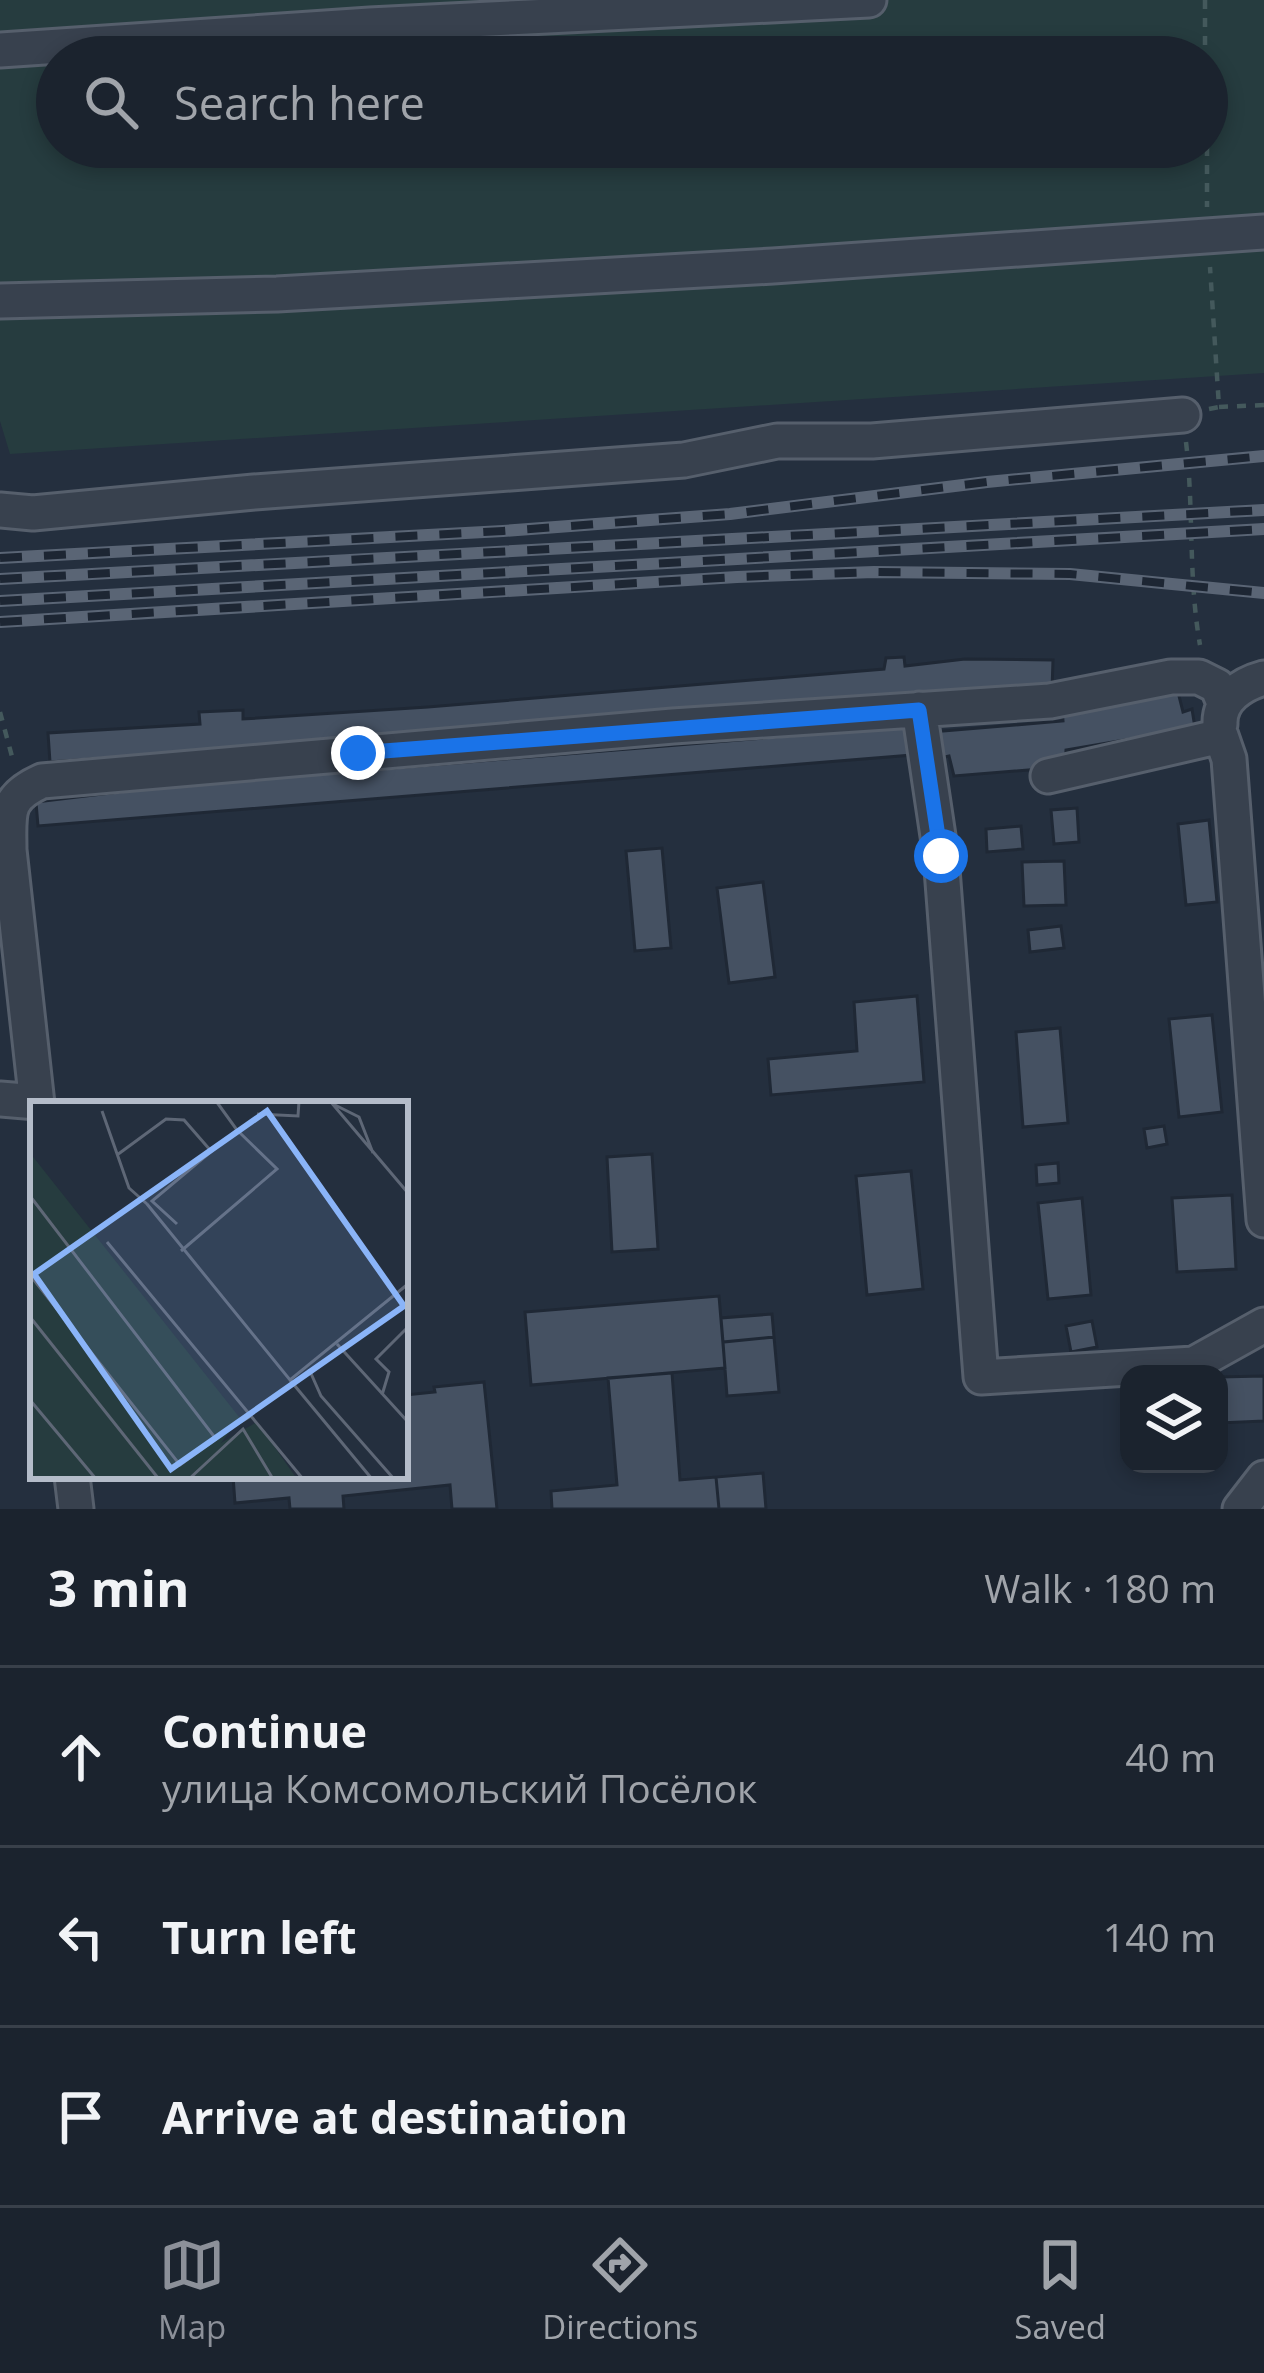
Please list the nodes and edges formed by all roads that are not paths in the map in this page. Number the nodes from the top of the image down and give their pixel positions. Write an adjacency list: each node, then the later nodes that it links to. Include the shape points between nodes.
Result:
1 (869, 0): 2 (street)
2 (207, 36)
3 (36, 48): 4 (street)
4 (0, 50)
5 (1264, 232): 6 (street, via 325,292)
6 (0, 302)
7 (1183, 415): 8 (street)
8 (0, 510)
9 (1264, 678): 11 (street, via 1247,683)
10 (919, 710): 11 (street, via 1199,677 1216,686); 13 (street, via 65,778); 20 (street, via 941,856 981,1377 1194,1364)
11 (1223, 719): 12 (street); 18 (street)
12 (1048, 776)
13 (11, 789): 14 (street)
14 (8, 905): 16 (street)
15 (0, 1099): 17 (street)
16 (37, 1101)
17 (30, 1102)
18 (1261, 1143): 19 (street)
19 (1264, 1220)
20 (1264, 1325)
21 (1264, 1478): 24 (street)
22 (72, 1479): 23 (street)
23 (76, 1509)
24 (1240, 1509)

